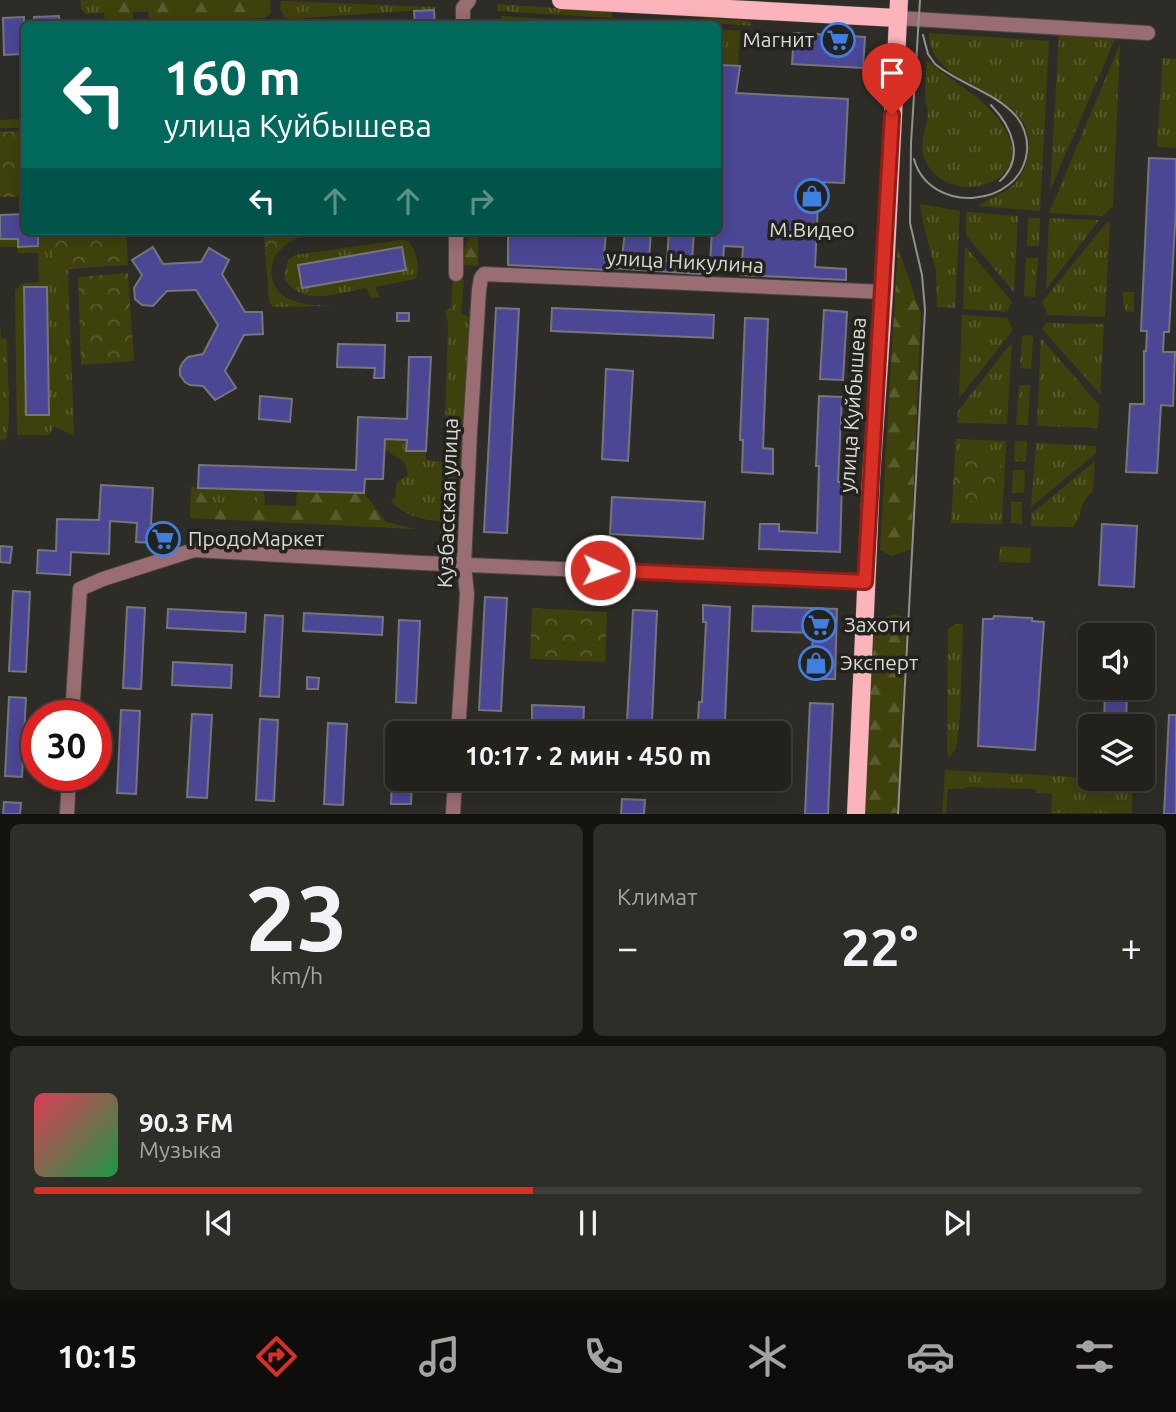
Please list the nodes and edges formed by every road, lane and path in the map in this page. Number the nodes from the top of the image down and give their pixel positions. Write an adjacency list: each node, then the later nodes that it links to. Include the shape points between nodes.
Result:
1 (469, 0): 4 (street)
2 (561, 0): 3 (main road)
3 (898, 9): 5 (street); 9 (main road, улица Куйбышева)
4 (463, 20)
5 (1148, 33)
6 (456, 235): 7 (street)
7 (456, 274)
8 (484, 274): 9 (street, улица Никулина); 10 (street, Кузбасская улица)
9 (884, 292): 11 (main road, улица Куйбышева)
10 (464, 565): 11 (street); 12 (street, via 194,550 103,579 80,589); 13 (street, Кузбасская улица, via 467,594)
11 (865, 582): 18 (main road, улица Куйбышева)
12 (73, 700)
13 (459, 721)
14 (68, 791): 16 (street)
15 (454, 791): 17 (street)
16 (67, 814)
17 (453, 814)
18 (856, 814)

